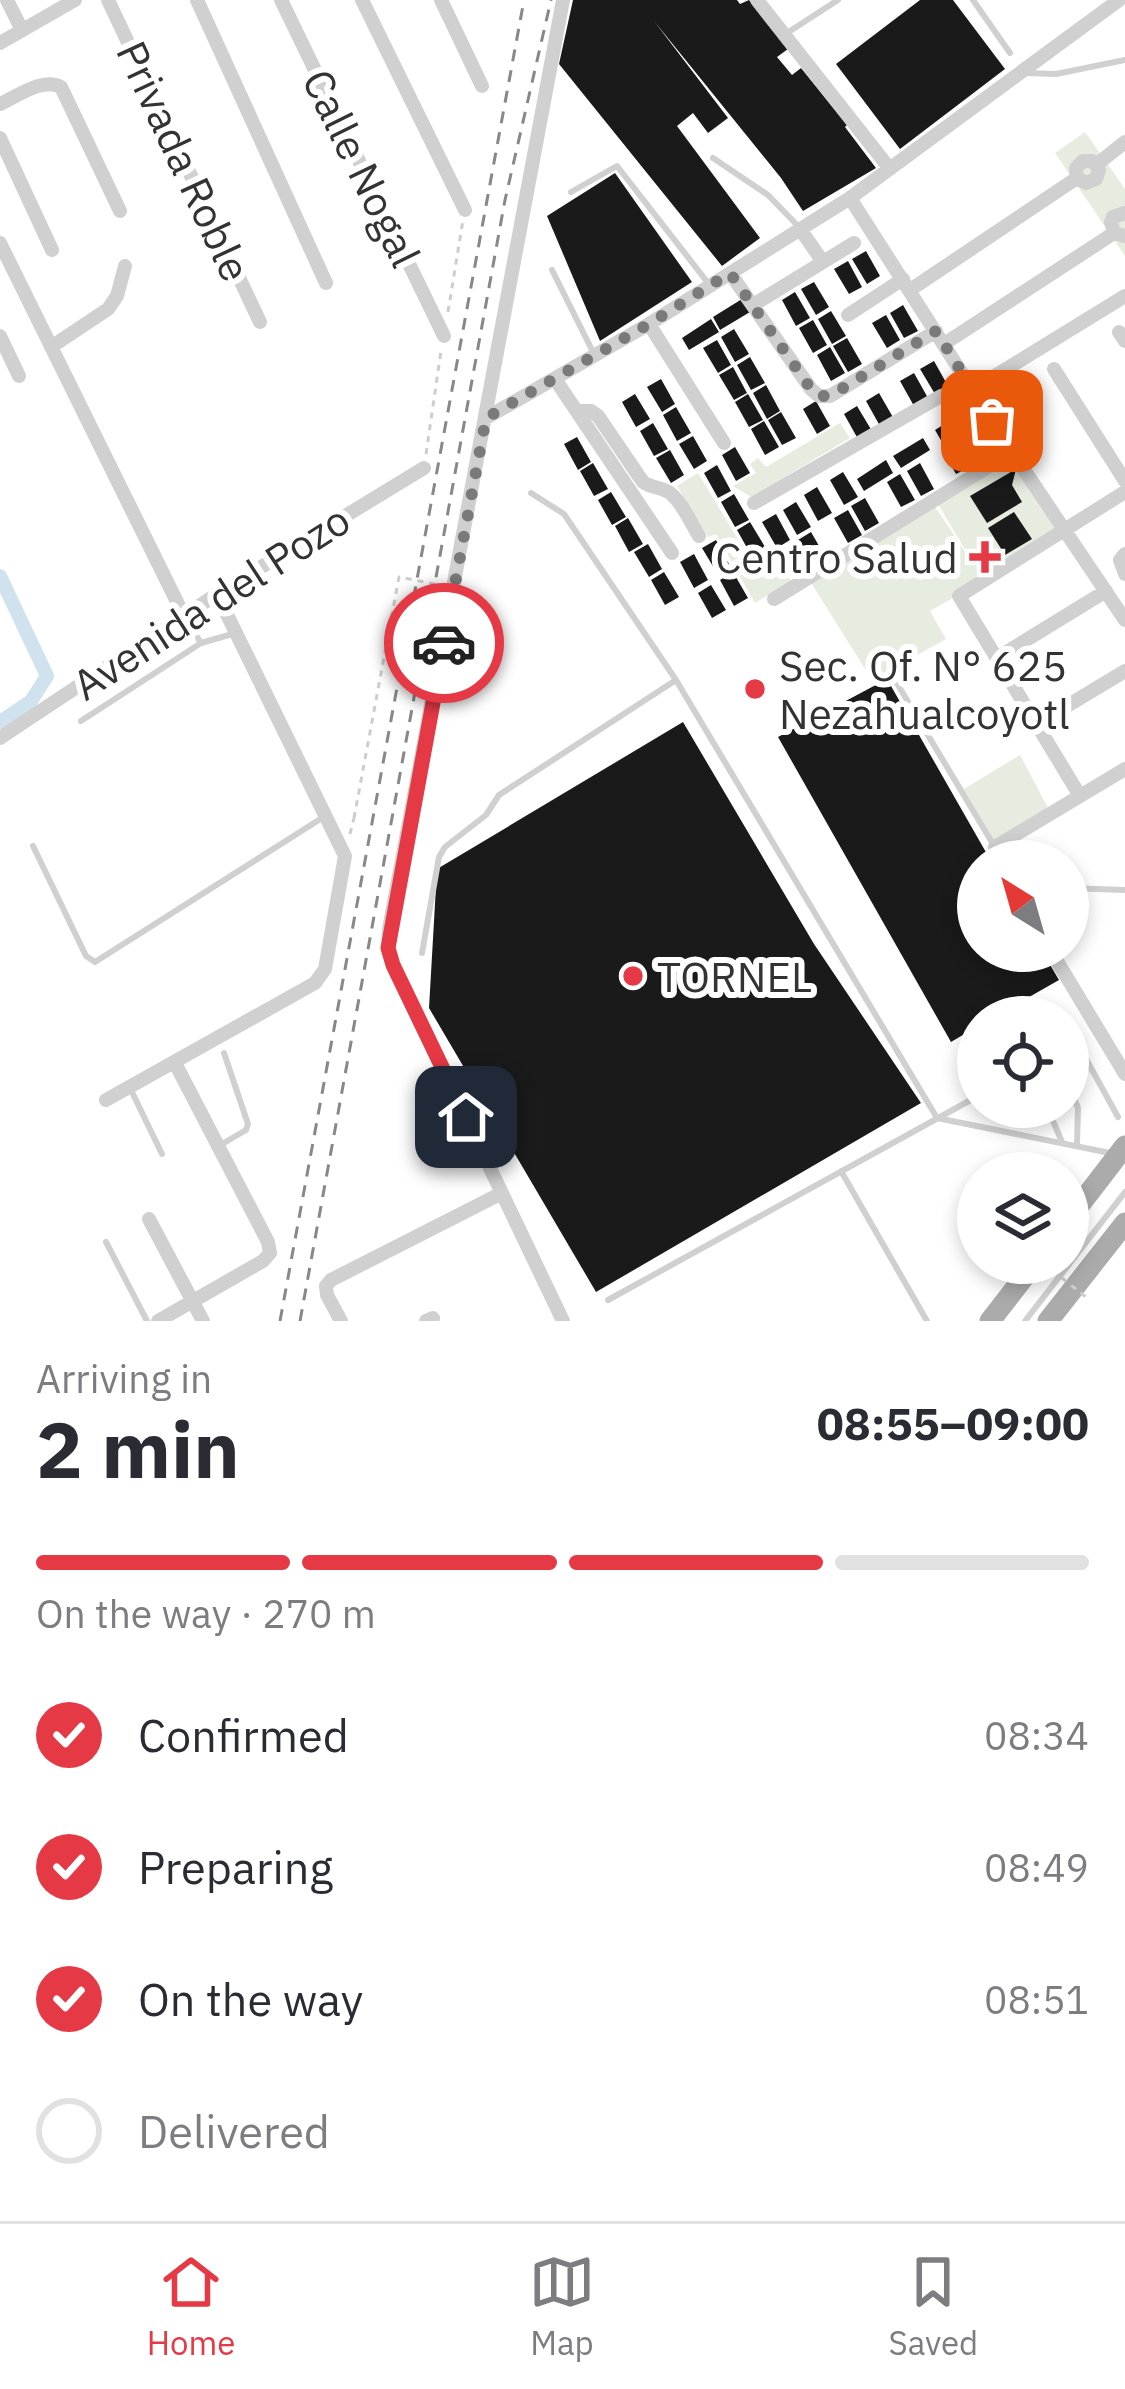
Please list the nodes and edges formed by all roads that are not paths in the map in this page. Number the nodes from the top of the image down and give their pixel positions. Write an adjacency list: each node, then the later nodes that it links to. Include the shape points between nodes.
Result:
1 (7, 0): 13 (street)
2 (75, 0): 13 (street)
3 (107, 0): 45 (street, Privada Roble)
4 (196, 0): 39 (street)
5 (281, 0): 48 (street, Calle Nogal)
6 (362, 0): 27 (street)
7 (441, 0): 19 (street)
8 (563, 0): 57 (street)
9 (757, 0): 14 (street)
10 (838, 0): 14 (lane)
11 (973, 0): 16 (lane)
12 (1119, 0): 18 (street)
13 (22, 30): 15 (street)
14 (784, 34): 24 (street)
15 (0, 44)
16 (1010, 53)
17 (1125, 60): 18 (lane)
18 (1021, 72): 24 (street)
19 (482, 86)
20 (0, 104): 28 (street, via 46,83 61,87)
21 (0, 138): 34 (street)
22 (1125, 142): 40 (street, via 1096,165 1091,183 1077,178)
23 (713, 158): 30 (lane, via 768,195)
24 (890, 169): 26 (street)
25 (571, 192): 41 (lane, via 617,166)
26 (850, 198): 30 (street); 40 (street)
27 (465, 210)
28 (120, 211)
29 (1125, 213): 31 (street, via 1111,222)
30 (800, 229): 35 (street); 38 (street)
31 (1119, 234): 49 (street)
32 (0, 243): 50 (street)
33 (854, 243): 35 (street)
34 (52, 250)
35 (823, 262): 43 (street)
36 (124, 266): 50 (street, via 108,309)
37 (552, 270): 51 (lane)
38 (730, 273): 41 (street); 43 (street)
39 (326, 283)
40 (907, 285): 44 (street); 49 (street)
41 (710, 286): 46 (street)
42 (1125, 296): 55 (street)
43 (753, 305): 49 (street, via 819,396)
44 (848, 315)
45 (260, 322)
46 (649, 324): 51 (street); 58 (street)
47 (0, 336): 53 (street)
48 (444, 336)
49 (940, 337): 55 (street)
50 (51, 347): 73 (street)
51 (595, 356): 54 (street)
52 (1054, 369): 61 (street)
53 (19, 376)
54 (555, 379): 56 (street); 57 (street)
55 (972, 390): 59 (street); 64 (street, via 940,396)
56 (578, 411): 66 (street, via 598,416 643,482 674,496); 67 (street)
57 (486, 418): 112 (street, via 388,948)
58 (724, 443)
59 (1012, 452): 65 (street); 72 (street)
60 (424, 468): 71 (street, Avenida del Pozo)
61 (1125, 482)
62 (1125, 492): 65 (street)
63 (531, 493): 79 (lane, via 564,514)
64 (754, 503)
65 (1064, 530): 70 (street); 77 (street, via 959,596)
66 (699, 536)
67 (672, 554)
68 (1125, 554): 69 (street)
69 (1125, 574)
70 (1106, 591): 74 (street); 77 (street)
71 (217, 594): 73 (street, Avenida del Pozo); 75 (street)
72 (773, 599)
73 (184, 616): 76 (lane); 83 (street, Avenida del Pozo)
74 (1125, 620)
75 (236, 633): 76 (lane); 86 (street)
76 (201, 643): 81 (lane)
77 (997, 658): 82 (street)
78 (1125, 671): 82 (street)
79 (676, 680): 92 (lane, via 499,795 445,847); 101 (lane)
80 (895, 680): 87 (lane)
81 (81, 721)
82 (1037, 724): 85 (street)
83 (0, 738)
84 (1125, 769): 85 (street)
85 (1080, 796): 88 (street)
86 (326, 816): 89 (lane, via 95,962); 96 (street, via 345,856 321,977)
87 (991, 840)
88 (1019, 840)
89 (33, 846)
90 (1089, 889): 91 (lane)
91 (1125, 890)
92 (422, 953)
93 (1064, 972): 97 (street)
94 (224, 1053): 106 (lane, via 248,1124)
95 (1089, 1063): 102 (lane)
96 (175, 1064): 98 (street); 106 (street)
97 (1125, 1074)
98 (130, 1087): 99 (street); 108 (lane)
99 (106, 1100)
100 (957, 1107): 101 (lane)
101 (937, 1118): 105 (lane); 110 (lane)
102 (1118, 1118)
103 (1056, 1128): 105 (lane)
104 (1079, 1128): 107 (lane)
105 (1063, 1143): 107 (lane)
106 (218, 1146): 121 (street, via 270,1252)
107 (1077, 1146): 109 (lane)
108 (162, 1154)
109 (1124, 1155): 113 (main road); 114 (lane)
110 (841, 1171): 120 (lane); 127 (lane)
111 (1125, 1192): 130 (lane)
112 (502, 1193): 125 (street, via 331,1280 327,1295); 126 (street)
113 (1089, 1196)
114 (1089, 1203)
115 (149, 1219): 121 (street)
116 (1123, 1229): 131 (main road)
117 (106, 1242): 122 (lane)
118 (1022, 1284): 128 (main road)
119 (1025, 1284): 129 (lane)
120 (608, 1300)
121 (192, 1301): 123 (street); 124 (street)
122 (147, 1321)
123 (158, 1321)
124 (203, 1321)
125 (341, 1321)
126 (563, 1321)
127 (927, 1321)
128 (989, 1321)
129 (999, 1321)
130 (1025, 1321)
131 (1048, 1321)

